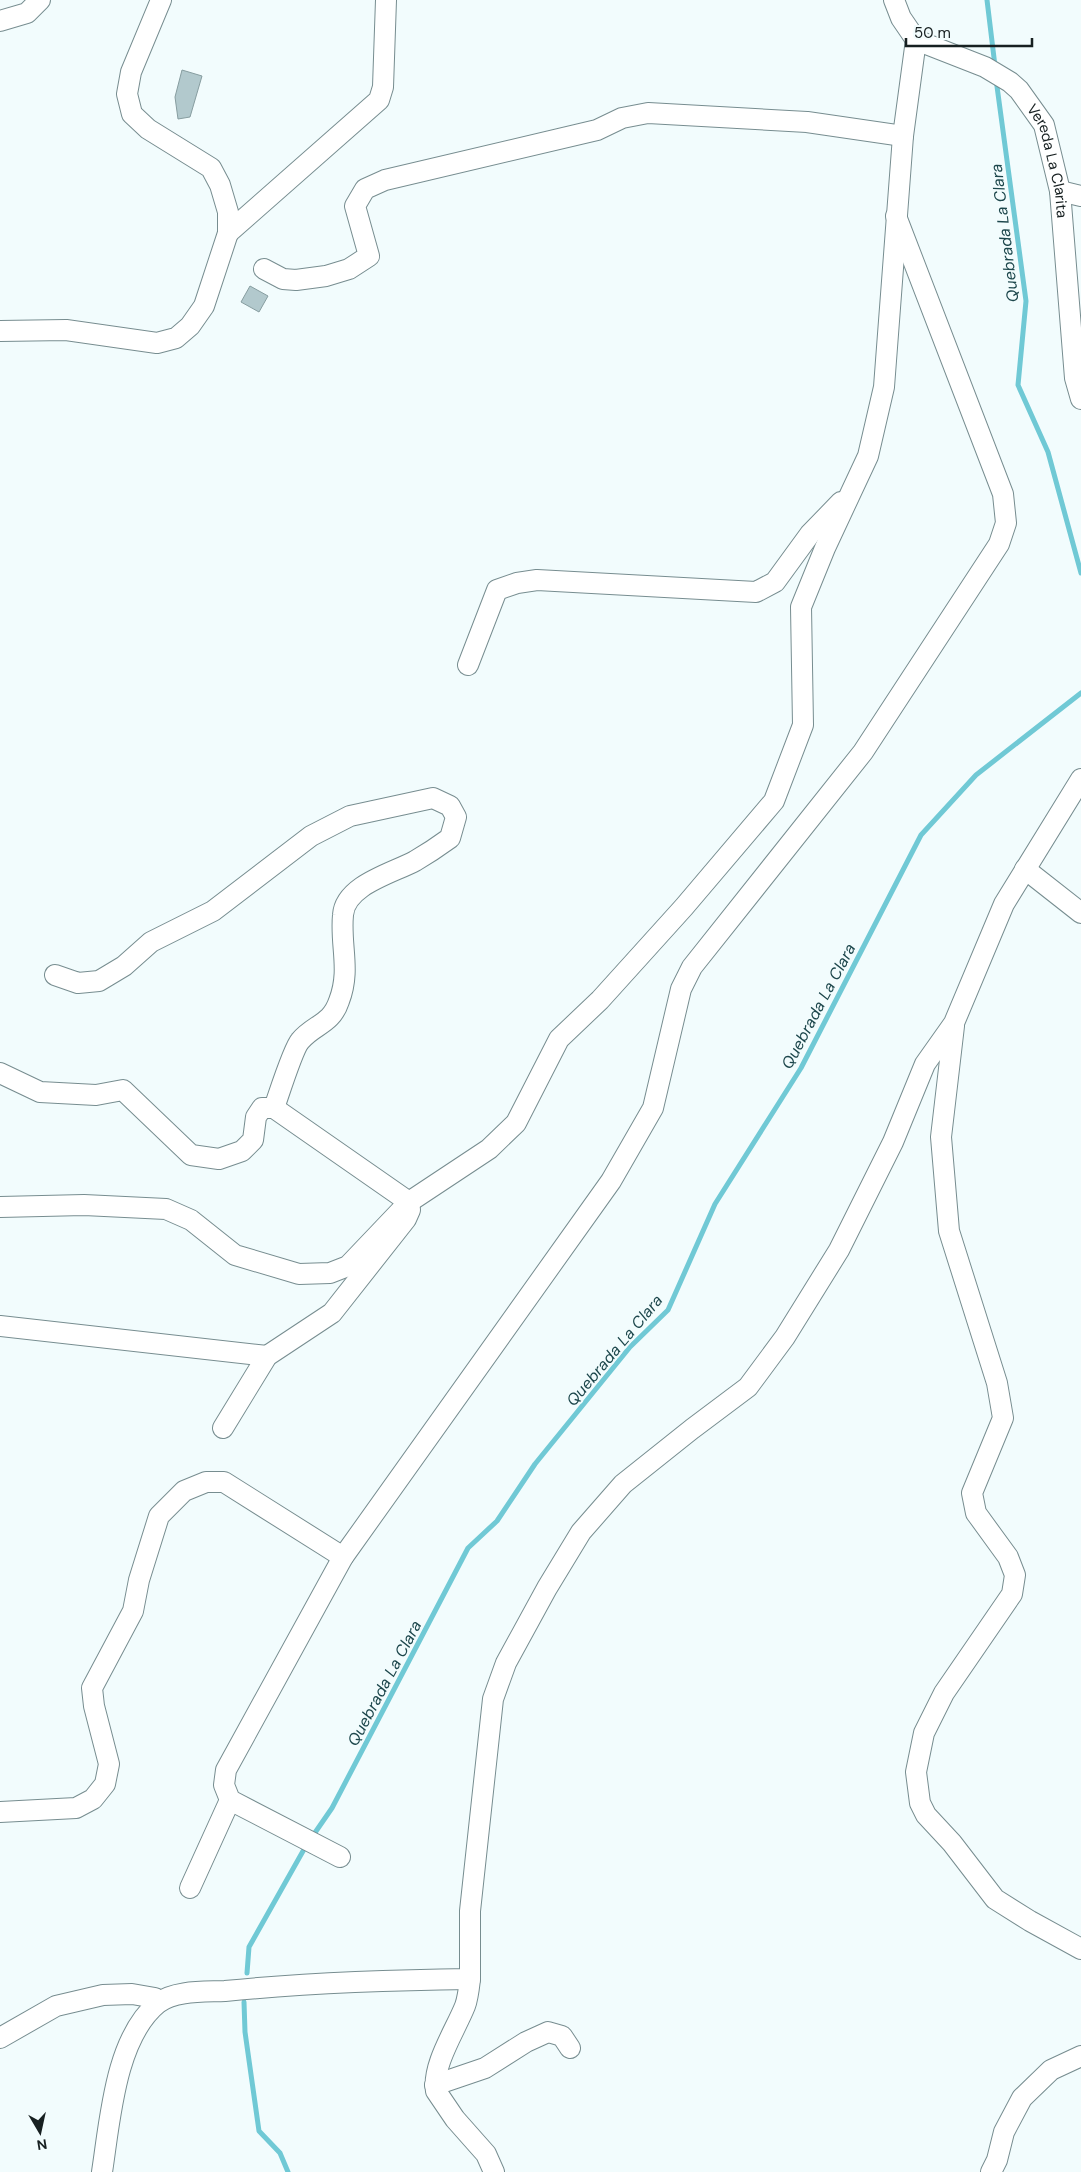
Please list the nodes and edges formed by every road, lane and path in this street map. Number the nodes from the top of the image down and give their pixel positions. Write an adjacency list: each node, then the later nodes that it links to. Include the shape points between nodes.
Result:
1 (40, 0): 5 (street, via 27,12)
2 (161, 0): 11 (street, via 131,72 127,94 132,114 148,129 211,168 228,212)
3 (386, 0): 11 (street, via 383,87 379,100)
4 (894, 0): 6 (street, via 901,18)
5 (0, 21)
6 (916, 40): 7 (street); 8 (street, Vereda La Clarita, via 985,67 1010,82 1024,96 1044,125)
7 (903, 136): 10 (street); 12 (street, via 807,122 648,113 622,118 597,130 385,180 365,189 355,206 368,256 349,269 296,280 284,279)
8 (1060, 191): 9 (street); 14 (street, Vereda La Clarita, via 1075,378)
9 (1081, 196)
10 (896, 216): 15 (street, via 884,387 868,456); 29 (street, via 1003,494 1006,523 999,544 863,752 692,967 681,989 653,1108 616,1172)
11 (228, 233): 13 (street, via 204,306 190,326 176,338 157,343 66,330)
12 (264, 269)
13 (0, 331)
14 (1081, 399)
15 (851, 491): 16 (street, via 810,534 775,582 756,592 537,580 497,590); 24 (street, via 801,608 803,725 774,801 600,1000 559,1039 516,1123 489,1149)
16 (468, 665)
17 (1081, 779): 18 (street)
18 (1025, 869): 19 (street); 21 (street, via 1004,904)
19 (1081, 913)
20 (55, 975): 23 (street, via 78,983 99,981 124,966 151,942 213,911 311,836 350,816 433,798 450,806 456,817 450,838 414,861 376,878 350,896 342,914 346,978 339,1002 330,1019 299,1042)
21 (954, 1023): 34 (street, via 942,1137 949,1231 997,1383 1003,1418 972,1493 976,1513 1008,1557 1014,1575 1012,1594 944,1693 924,1733 916,1772 920,1803 995,1899); 35 (street, via 925,1064 893,1142 839,1250 785,1337 748,1387 623,1484 581,1532 506,1663 493,1699 470,1911)
22 (0, 1073): 23 (street, via 40,1092 96,1095 123,1090 191,1155 218,1160 242,1151 253,1140 256,1117 262,1108)
23 (274, 1108): 24 (street)
24 (408, 1202): 25 (street, via 348,1266 330,1273 299,1274 235,1255 191,1220 166,1209); 27 (street, via 410,1210 406,1219 332,1313)
25 (0, 1207)
26 (0, 1326): 27 (street)
27 (267, 1356): 28 (street)
28 (223, 1428)
29 (343, 1556): 30 (street, via 226,1770 224,1785); 31 (street, via 224,1482 206,1482 184,1491 160,1516 139,1580 133,1611 92,1688 109,1764 105,1784 93,1799 76,1808)
30 (230, 1800): 32 (street); 33 (street)
31 (0, 1812)
32 (340, 1857)
33 (190, 1888)
34 (1081, 1949)
35 (470, 1980): 36 (street, via 363,1981 263,1987 176,1995); 40 (street, via 466,2004 438,2067)
36 (159, 2002): 37 (street, via 155,1998 132,1994 104,1995 56,2006); 41 (street, via 128,2047 117,2077)
37 (0, 2038)
38 (570, 2048): 40 (street, via 562,2036 548,2032 485,2068)
39 (1081, 2056): 43 (street, via 1051,2070 1022,2098 1004,2132)
40 (435, 2086): 42 (street, via 455,2119 486,2154)
41 (102, 2172)
42 (494, 2172)
43 (991, 2172)

